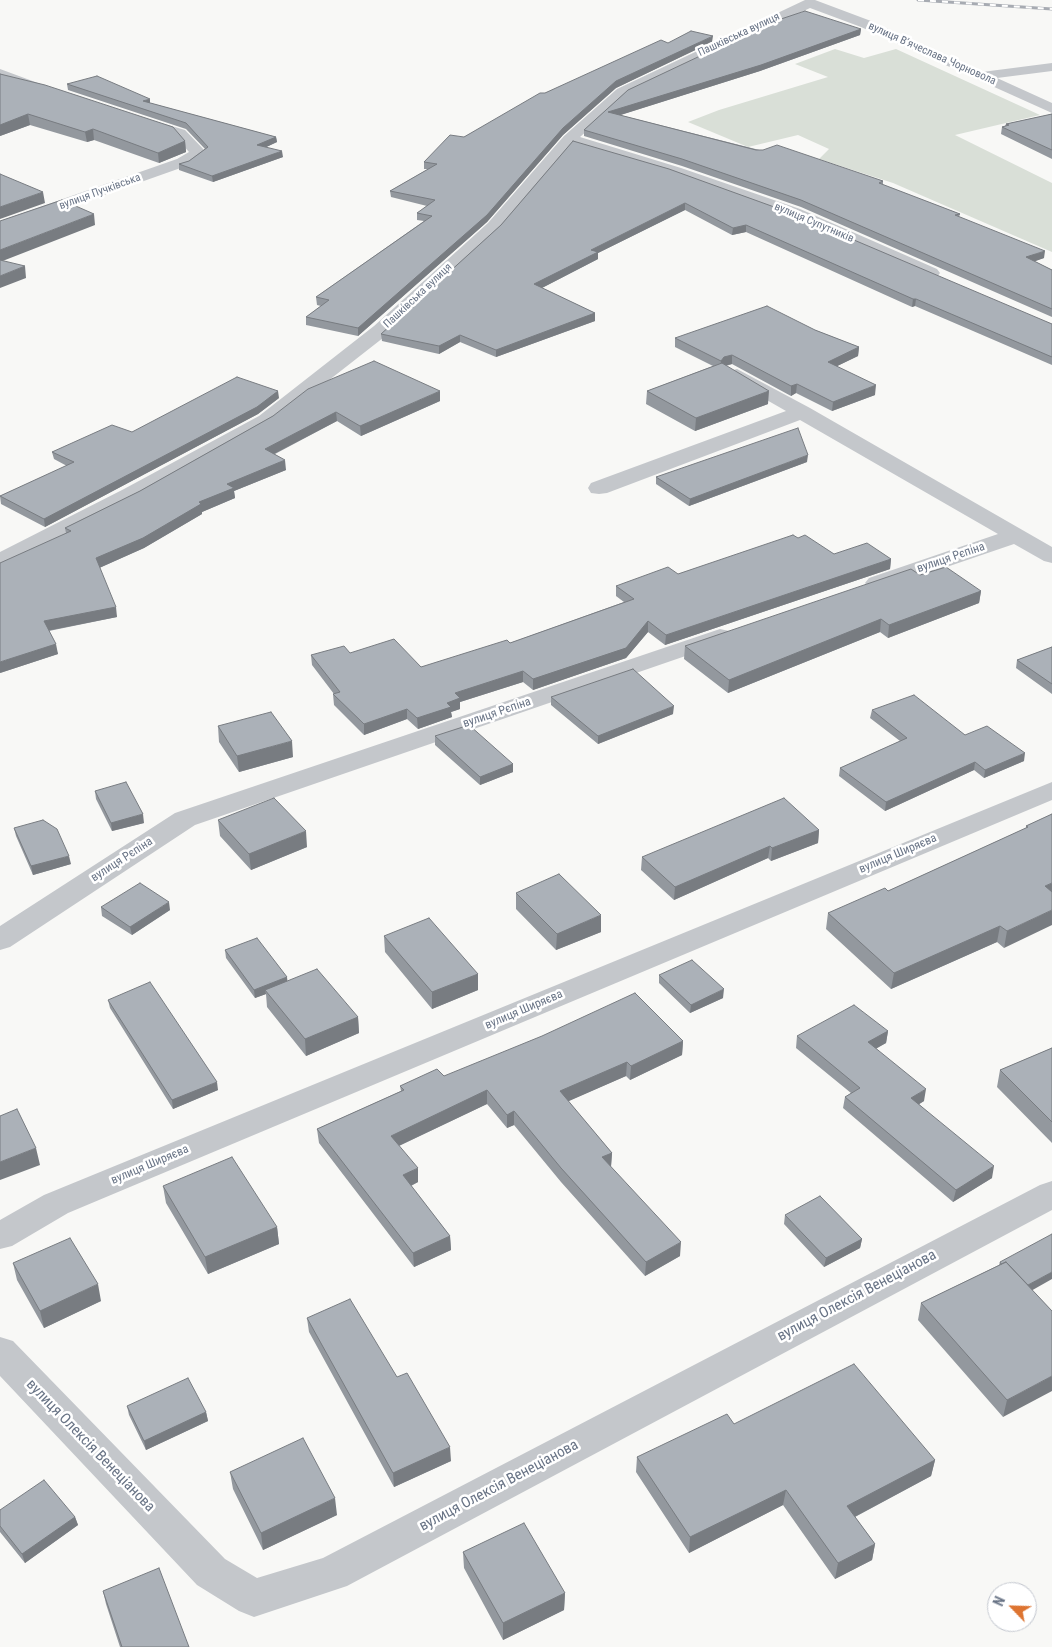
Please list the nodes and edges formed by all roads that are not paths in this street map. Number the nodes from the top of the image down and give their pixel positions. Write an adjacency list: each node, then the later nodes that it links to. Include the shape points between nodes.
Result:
1 (810, 3): 4 (street, вулиця Вʼячеслава Чорновола); 8 (street, Пашківська вулиця, via 622,92)
2 (1052, 67): 4 (street)
3 (0, 73): 5 (street)
4 (983, 76): 6 (street, вулиця Вʼячеслава Чорновола)
5 (56, 94)
6 (1052, 109)
7 (127, 117): 9 (street, вулиця Пучківська, via 180,134 199,153 183,162)
8 (569, 139): 10 (street, вулиця Супутників, via 675,171 794,213); 16 (street, Пашківська вулиця, via 480,240 381,330 266,420 132,494)
9 (0, 227)
10 (944, 279)
11 (731, 372): 12 (street)
12 (803, 412): 13 (street); 14 (street)
13 (599, 488)
14 (1018, 535): 15 (street); 17 (street, вулиця Рєпіна)
15 (1052, 556)
16 (0, 561)
17 (857, 590)
18 (743, 629): 20 (street, вулиця Рєпіна, via 185,819)
19 (1052, 790): 22 (street, вулиця Ширяєва, via 56,1204)
20 (0, 940)
21 (1052, 1194): 23 (street, вулиця Олексія Венеціанова, via 333,1573 254,1598 211,1572)
22 (0, 1236)
23 (0, 1352)

